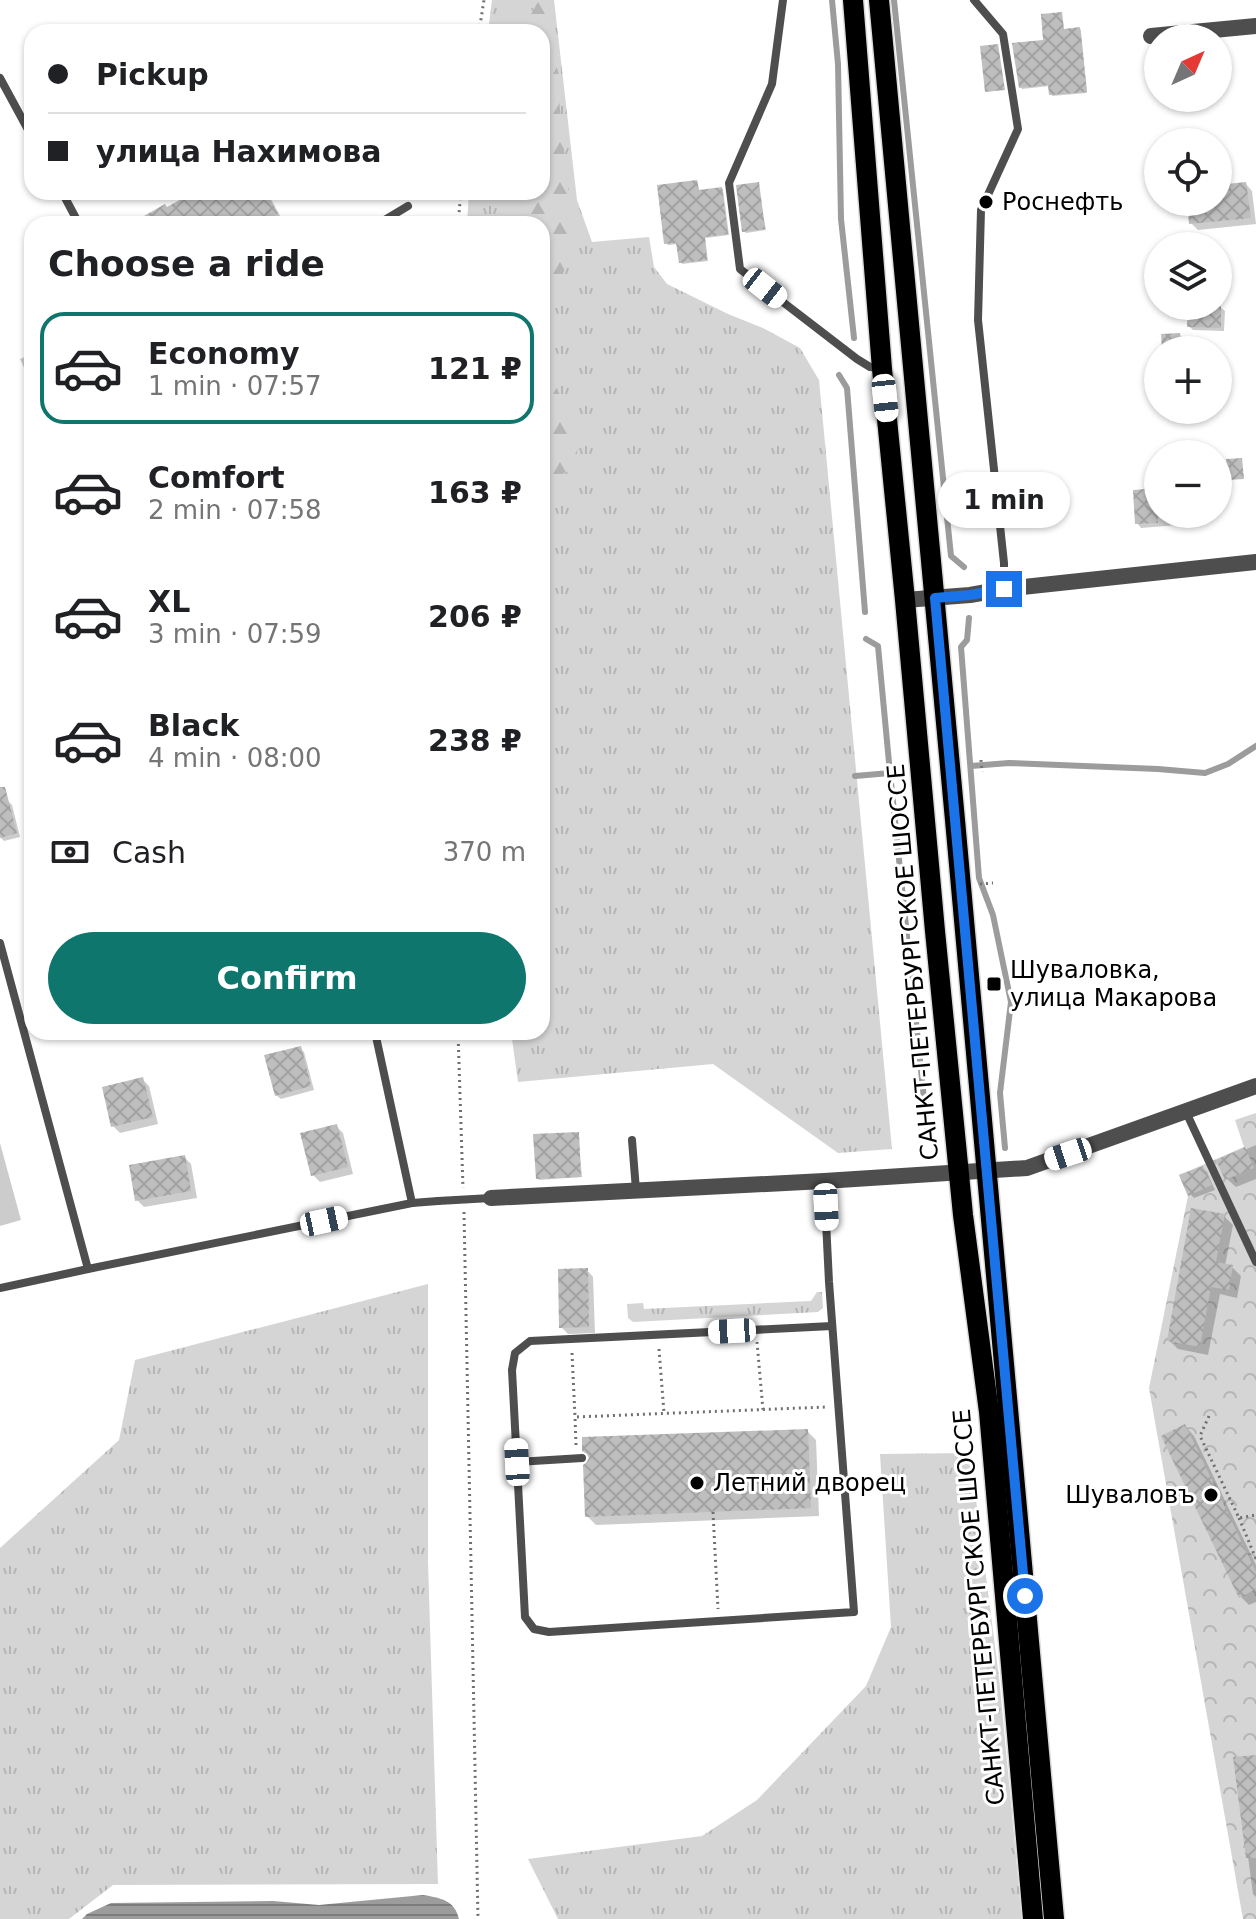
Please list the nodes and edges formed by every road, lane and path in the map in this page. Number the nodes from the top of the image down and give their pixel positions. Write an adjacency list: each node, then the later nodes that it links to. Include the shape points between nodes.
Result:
1 (484, 0): 6 (path)
2 (783, 0): 13 (lane, via 772,84 729,183 740,269 857,359)
3 (853, 0): 13 (main road, САНКТ-ПЕТЕРБУРГСКОЕ ШОССЕ)
4 (879, 0): 16 (main road, САНКТ-ПЕТЕРБУРГСКОЕ ШОССЕ)
5 (974, 0): 15 (lane, via 1003,34 1018,129 981,210 978,320)
6 (480, 24)
7 (1256, 26): 8 (street)
8 (1232, 28)
9 (0, 78): 10 (lane)
10 (24, 122)
11 (408, 206): 12 (lane)
12 (391, 216)
13 (882, 369): 17 (main road, САНКТ-ПЕТЕРБУРГСКОЕ ШОССЕ)
14 (1256, 562): 15 (street)
15 (1004, 589): 16 (street)
16 (935, 598): 17 (street); 30 (main road, САНКТ-ПЕТЕРБУРГСКОЕ ШОССЕ)
17 (905, 600): 31 (main road, САНКТ-ПЕТЕРБУРГСКОЕ ШОССЕ)
18 (981, 760): 19 (path)
19 (982, 772)
20 (993, 883): 21 (path)
21 (977, 884)
22 (0, 943): 23 (lane)
23 (24, 1032)
24 (26, 1040): 38 (lane)
25 (377, 1040): 36 (lane)
26 (458, 1040): 35 (path)
27 (1256, 1086): 28 (street)
28 (1186, 1112): 30 (street, via 1027,1168); 37 (lane)
29 (632, 1140): 33 (lane)
30 (987, 1172): 31 (street); 58 (main road, САНКТ-ПЕТЕРБУРГСКОЕ ШОССЕ)
31 (959, 1174): 32 (street); 57 (main road, САНКТ-ПЕТЕРБУРГСКОЕ ШОССЕ, via 989,1412)
32 (824, 1181): 33 (street); 40 (lane)
33 (636, 1190): 34 (street)
34 (491, 1198): 35 (lane, bridge)
35 (464, 1200): 36 (lane, bridge); 56 (path)
36 (412, 1203): 38 (lane)
37 (1256, 1262)
38 (88, 1269): 39 (lane)
39 (0, 1288)
40 (832, 1326): 44 (lane); 50 (lane, via 530,1341 515,1353 512,1370)
41 (758, 1343): 45 (path)
42 (659, 1347): 46 (path)
43 (572, 1350): 48 (path)
44 (839, 1407): 45 (path); 50 (lane, via 854,1612 534,1629 525,1617)
45 (763, 1410): 46 (path)
46 (664, 1413): 48 (path)
47 (1209, 1416): 53 (path, via 1200,1436)
48 (575, 1417): 49 (path)
49 (579, 1458): 50 (lane)
50 (517, 1462)
51 (713, 1512): 55 (path)
52 (1256, 1515): 53 (path)
53 (1239, 1518): 54 (path)
54 (1256, 1559)
55 (717, 1594)
56 (478, 1919)
57 (1033, 1919)
58 (1054, 1919)

